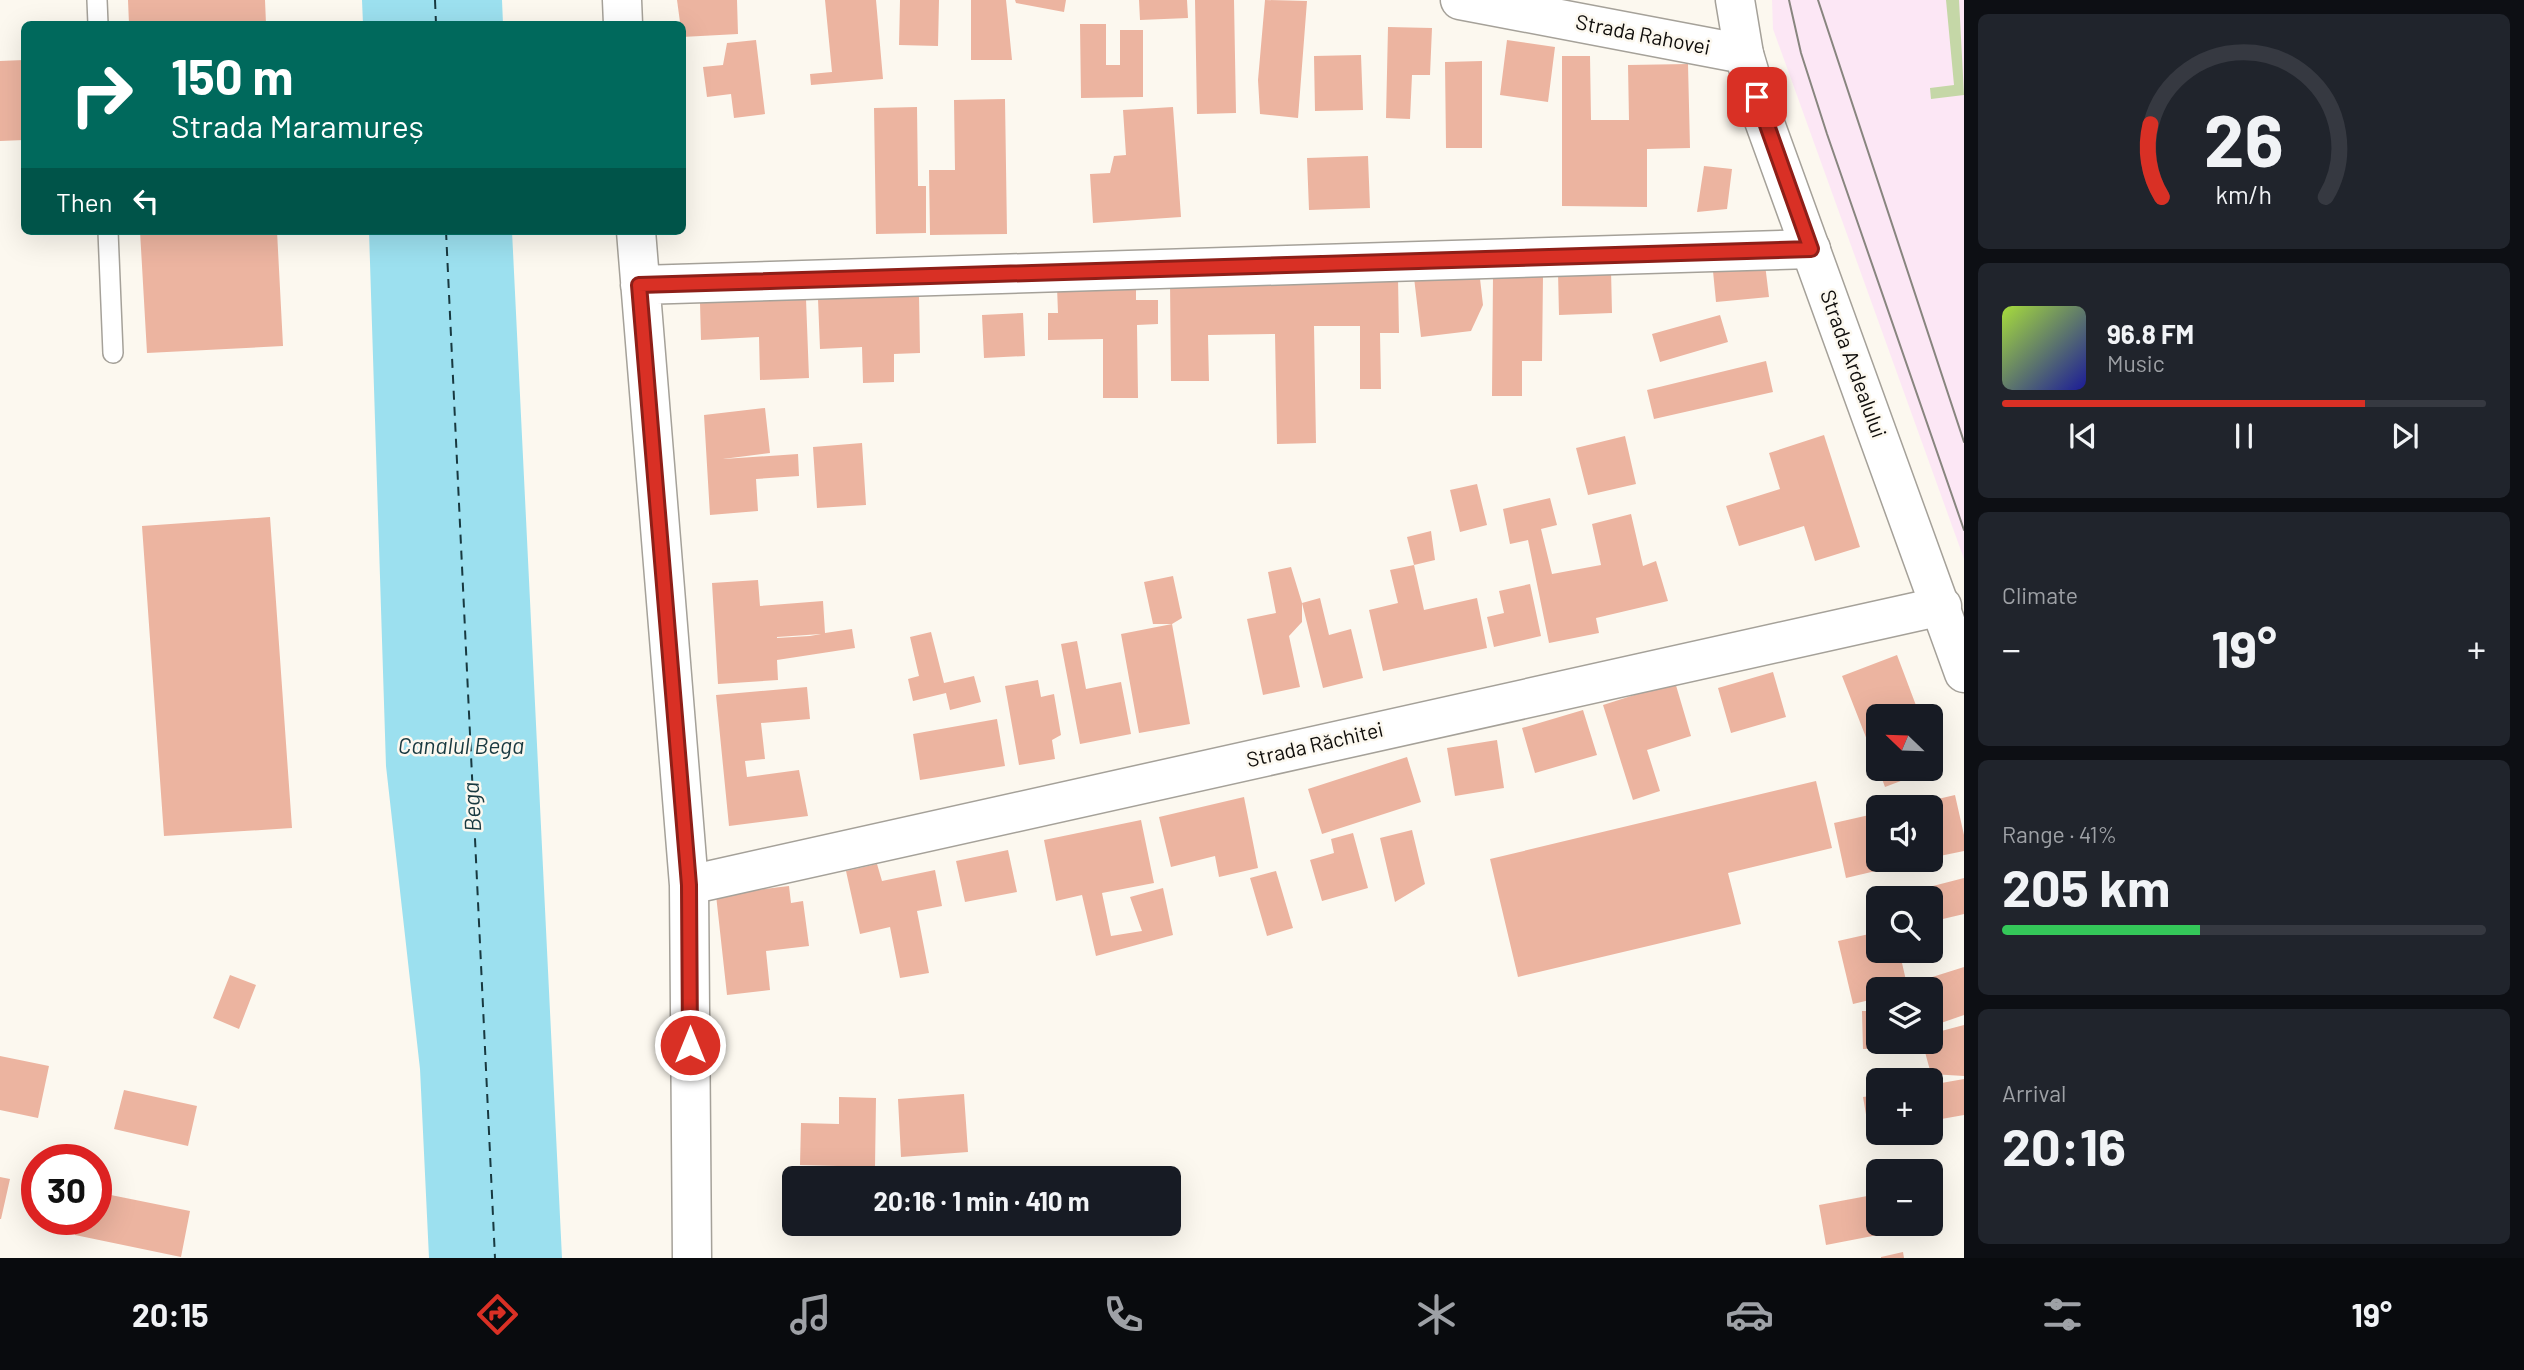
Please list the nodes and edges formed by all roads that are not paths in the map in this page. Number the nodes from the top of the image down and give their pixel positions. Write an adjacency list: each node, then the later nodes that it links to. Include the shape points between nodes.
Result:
1 (97, 0): 5 (lane)
2 (622, 0): 6 (street)
3 (1460, 0): 7 (street, Strada Rahovei)
4 (1735, 0): 7 (street, Strada Ardealului)
5 (98, 21)
6 (623, 21)
7 (1744, 54): 10 (street, Strada Ardealului)
8 (108, 235): 12 (lane)
9 (636, 235): 11 (street)
10 (1811, 249): 11 (street); 13 (street, Strada Ardealului)
11 (639, 285): 15 (street)
12 (113, 353)
13 (1942, 606): 14 (street, Strada Ardealului); 15 (street, Strada Răchitei)
14 (1964, 673)
15 (689, 885): 16 (street)
16 (692, 1258)

